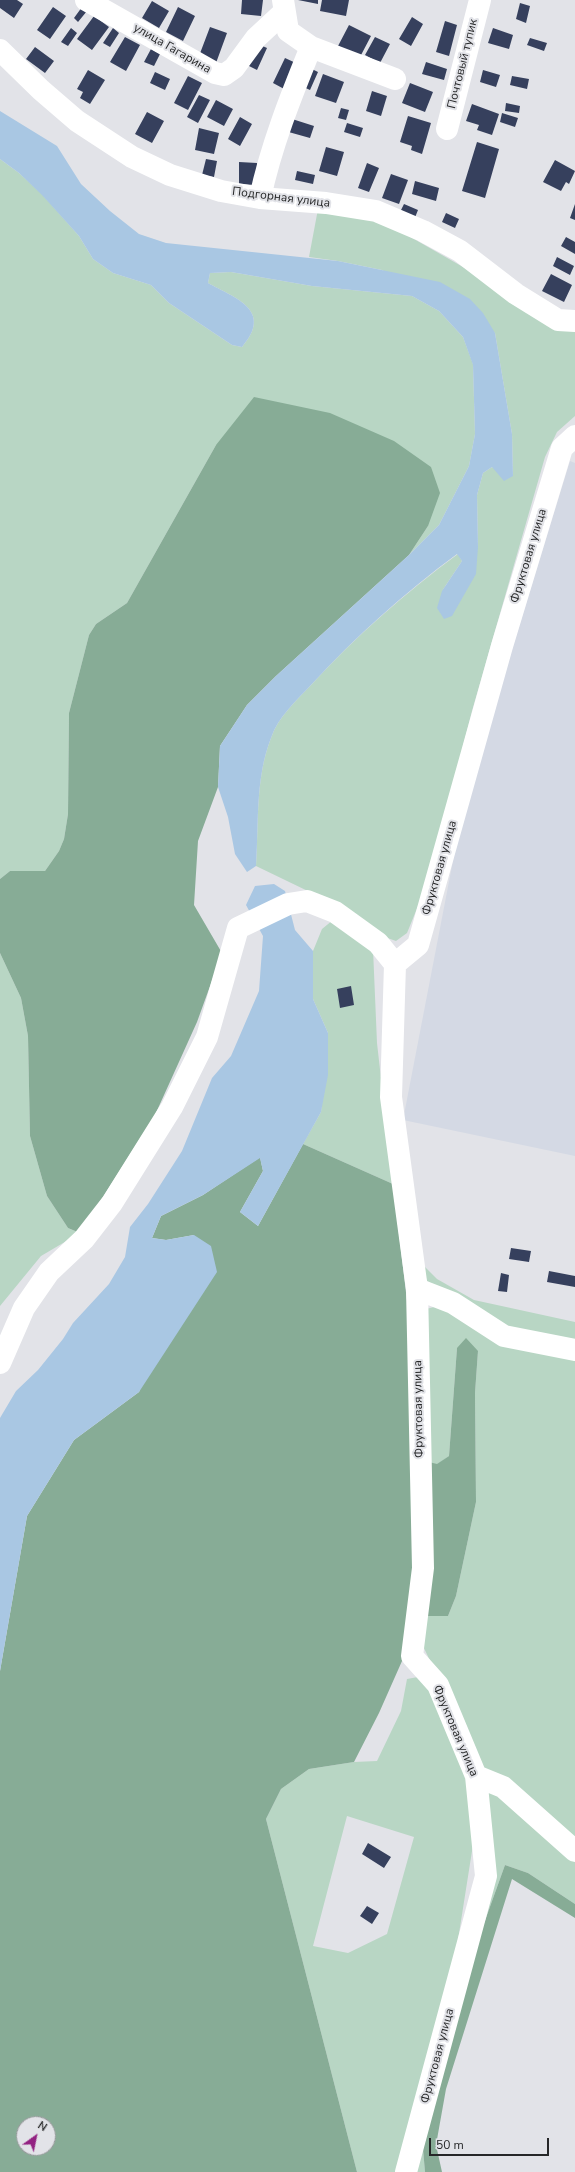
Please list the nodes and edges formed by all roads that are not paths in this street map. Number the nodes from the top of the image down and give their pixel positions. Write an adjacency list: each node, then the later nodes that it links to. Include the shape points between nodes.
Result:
1 (86, 0): 3 (street, улица Гагарина, via 215,73 224,75 234,68)
2 (480, 0): 7 (street, Почтовый тупик)
3 (283, 6): 4 (street, улица Гагарина, via 288,31)
4 (311, 47): 6 (street, улица Гагарина); 8 (street, via 294,87 265,173)
5 (0, 50): 8 (street, Подгорная улица, via 77,121 132,157 170,176 221,191)
6 (395, 79)
7 (447, 129)
8 (260, 198): 9 (street, Подгорная улица, via 326,203 376,211 423,231 460,251 516,294 558,320)
9 (575, 321)
10 (571, 446): 11 (street, Фруктовая улица, via 502,646 418,945)
11 (395, 964): 12 (street, Фруктовая улица, via 391,1096); 14 (street, via 378,943 335,912 306,901 288,904 238,928 207,1037 172,1107 112,1203 84,1239 49,1272 24,1308)
12 (417, 1289): 13 (street, via 453,1304 504,1336); 15 (street, Фруктовая улица, via 423,1568 412,1656 438,1685)
13 (575, 1350)
14 (0, 1363)
15 (476, 1776): 16 (street, via 502,1786); 17 (street, Фруктовая улица, via 486,1876)
16 (575, 1851)
17 (406, 2172)

